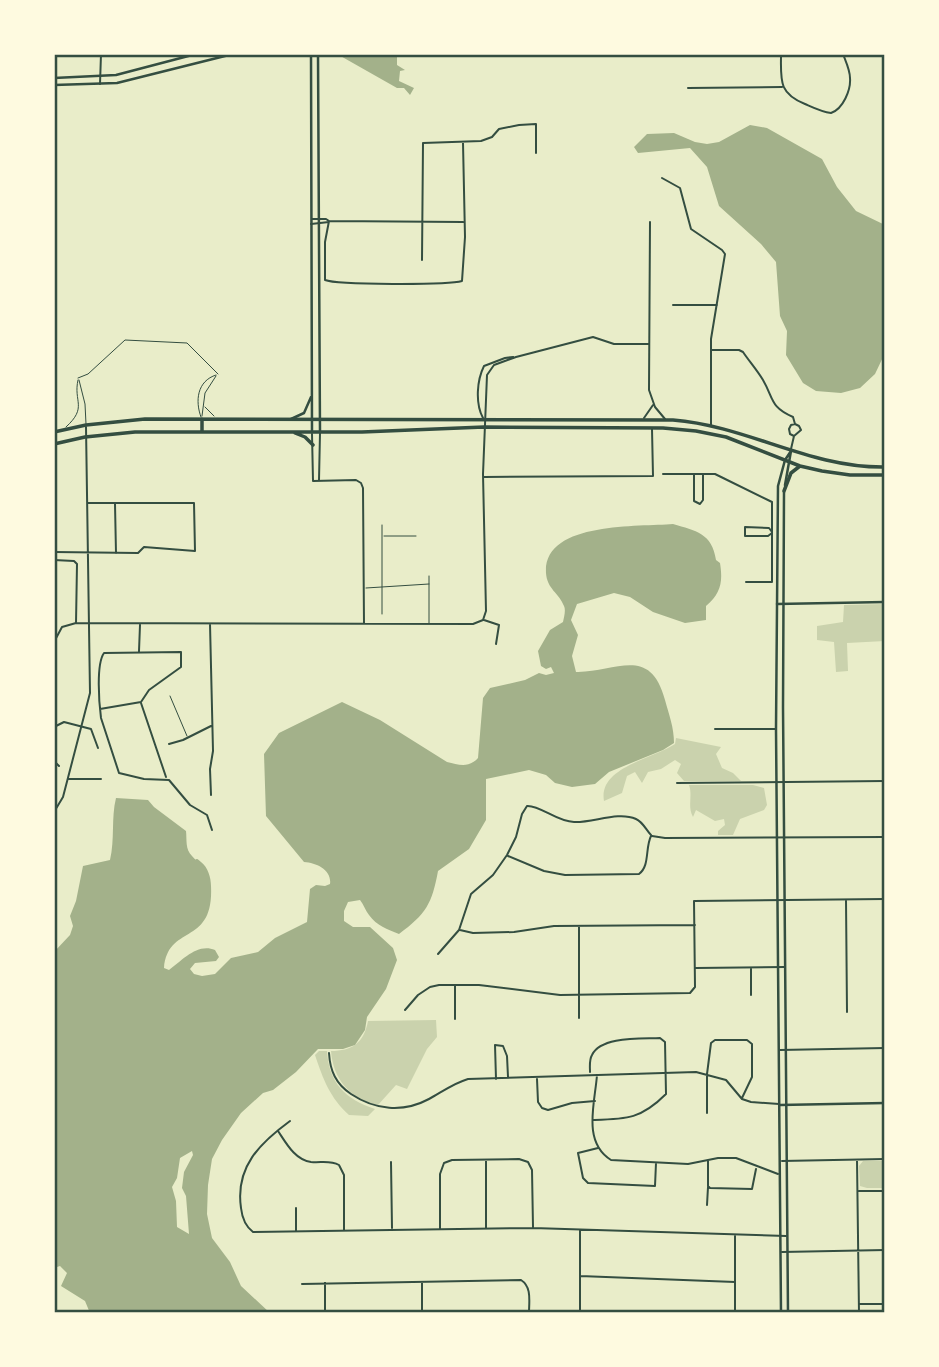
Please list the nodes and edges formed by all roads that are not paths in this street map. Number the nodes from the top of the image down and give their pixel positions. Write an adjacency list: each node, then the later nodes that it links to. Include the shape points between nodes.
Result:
1 (101, 54): 10 (street)
2 (196, 54): 10 (main road)
3 (233, 54): 13 (main road)
4 (311, 54): 19 (main road)
5 (317, 54): 20 (main road)
6 (698, 54): 7 (street)
7 (739, 54)
8 (781, 54): 14 (street)
9 (843, 54): 14 (street, via 851,79 836,112 826,113 797,101)
10 (100, 77): 11 (main road); 13 (street)
11 (54, 78)
12 (54, 85): 13 (main road)
13 (100, 85)
14 (783, 87): 15 (street)
15 (688, 88)
16 (463, 143): 17 (street, via 492,137 499,129 536,124); 22 (street, via 423,143); 23 (street)
17 (536, 153)
18 (662, 178): 29 (street, via 680,188 691,229 725,252)
19 (311, 219): 20 (street); 25 (main road)
20 (318, 219): 21 (street); 26 (main road)
21 (330, 221): 22 (street); 23 (street, via 324,267 325,280 332,283 461,281); 26 (street)
22 (422, 221): 23 (street); 27 (street)
23 (464, 222)
24 (650, 222): 30 (street)
25 (311, 225): 26 (street); 35 (main road)
26 (318, 225): 42 (main road)
27 (422, 260)
28 (673, 305): 29 (street)
29 (717, 305): 31 (street)
30 (649, 344): 32 (street, via 614,344 593,337); 36 (street)
31 (711, 350): 47 (street, via 743,352 774,405); 49 (street)
32 (516, 357): 43 (street, via 494,365 487,375); 43 (street, via 484,366 479,376 479,410)
33 (218, 374): 34 (lane, via 187,343 125,340); 37 (lane, via 205,390); 38 (lane, via 209,377 199,391)
34 (78, 378): 48 (lane); 54 (lane, via 80,405)
35 (312, 394): 40 (main road, via 303,413); 41 (main road)
36 (653, 404): 45 (street); 46 (street)
37 (204, 405): 38 (lane); 39 (lane)
38 (202, 419): 39 (main road); 48 (main road); 57 (main road)
39 (220, 419): 40 (main road)
40 (290, 419): 41 (main road)
41 (312, 419): 42 (main road); 59 (main road)
42 (319, 419): 43 (main road); 60 (main road)
43 (484, 419): 44 (main road); 50 (street)
44 (606, 419): 45 (main road); 51 (main road)
45 (643, 419): 46 (main road)
46 (666, 419): 49 (main road)
47 (795, 424): 62 (street, via 789,429); 62 (street, via 801,430)
48 (86, 425): 54 (main road); 63 (street)
49 (711, 425): 53 (main road); 55 (main road)
50 (484, 427): 51 (main road); 60 (main road); 75 (street)
51 (596, 428): 52 (main road)
52 (652, 428): 55 (main road); 75 (street, via 653,475)
53 (723, 428): 61 (main road); 66 (main road)
54 (62, 430): 56 (main road)
55 (696, 431): 61 (main road)
56 (54, 432)
57 (202, 432): 58 (main road); 63 (main road)
58 (293, 432): 59 (main road); 65 (main road)
59 (312, 432): 60 (main road); 65 (street)
60 (320, 432): 76 (street)
61 (708, 433): 67 (main road)
62 (794, 436): 66 (street)
63 (85, 437): 64 (main road); 79 (street)
64 (54, 444)
65 (313, 445): 76 (street, via 313,481)
66 (791, 451): 67 (main road); 68 (main road); 70 (main road, via 843,465)
67 (785, 460): 68 (main road); 81 (main road, via 778,486)
68 (791, 462): 69 (main road); 77 (main road)
69 (800, 466): 74 (main road, via 837,474); 77 (main road, via 791,473)
70 (885, 467)
71 (694, 473): 72 (street); 72 (street, via 694,501 700,504); 73 (street)
72 (703, 473): 83 (street, via 715,474 772,502)
73 (663, 474)
74 (885, 475)
75 (483, 477): 99 (street)
76 (319, 481): 93 (street, via 361,483)
77 (784, 491): 82 (main road)
78 (115, 502): 79 (street); 88 (street); 88 (street, via 194,503 195,551 144,547 138,553)
79 (87, 503): 87 (street)
80 (382, 525): 84 (lane)
81 (778, 532): 82 (street); 83 (street); 96 (main road)
82 (784, 532): 97 (main road)
83 (773, 533): 83 (street, via 769,527 744,527 744,536); 91 (street, via 772,582)
84 (382, 536): 85 (lane); 94 (lane)
85 (416, 536)
86 (54, 552): 87 (street)
87 (87, 553): 88 (street); 102 (street)
88 (116, 553)
89 (54, 561): 101 (street, via 77,564)
90 (429, 576): 92 (lane)
91 (746, 582)
92 (429, 584): 94 (lane); 105 (lane)
93 (364, 588): 94 (lane); 104 (street)
94 (382, 588): 98 (lane)
95 (885, 602): 97 (main road)
96 (777, 604): 97 (main road); 111 (main road)
97 (784, 604): 112 (main road)
98 (382, 614)
99 (483, 620): 105 (street); 107 (street, via 499,625)
100 (210, 623): 103 (street); 104 (street); 115 (street)
101 (76, 624): 102 (street); 106 (street, via 62,627)
102 (87, 624): 103 (street); 114 (street, via 90,692)
103 (140, 624): 108 (street)
104 (365, 624): 105 (street)
105 (429, 624)
106 (54, 642)
107 (496, 644)
108 (139, 653): 110 (street, via 180,652 181,667 149,690); 113 (street, via 101,656)
109 (170, 696): 119 (lane)
110 (141, 702): 113 (street); 126 (street)
111 (776, 707): 112 (street); 118 (main road)
112 (783, 707): 130 (main road)
113 (100, 709): 126 (street, via 119,773)
114 (81, 724): 116 (street, via 64,722); 121 (street, via 91,729); 124 (street)
115 (212, 726): 119 (street); 131 (street)
116 (54, 727)
117 (715, 729): 118 (street)
118 (776, 729): 129 (main road)
119 (187, 737): 120 (street)
120 (169, 744)
121 (98, 748)
122 (54, 761): 123 (street)
123 (59, 766)
124 (67, 779): 125 (street); 132 (street)
125 (101, 779)
126 (167, 779): 133 (street, via 207,816)
127 (885, 781): 130 (street)
128 (677, 783): 129 (street)
129 (777, 783): 130 (street); 136 (main road)
130 (783, 783): 137 (main road)
131 (211, 795)
132 (54, 812)
133 (212, 830)
134 (651, 835): 136 (street); 138 (street, via 646,866 639,874 565,875); 138 (street, via 632,818 572,822 529,805)
135 (885, 836): 137 (street)
136 (777, 838): 137 (street); 141 (main road)
137 (784, 838): 142 (main road)
138 (507, 855): 145 (street, via 471,894)
139 (846, 899): 140 (street); 142 (street); 155 (street)
140 (885, 899)
141 (778, 900): 142 (street); 143 (street, via 694,901); 148 (main road)
142 (784, 900): 149 (main road)
143 (695, 925): 144 (street); 150 (street)
144 (579, 926): 145 (street, via 514,932); 152 (street)
145 (459, 930): 146 (street)
146 (438, 954)
147 (751, 967): 148 (street); 150 (street); 153 (street)
148 (778, 967): 149 (street); 158 (main road)
149 (785, 967): 159 (main road)
150 (695, 968): 152 (street, via 693,991)
151 (455, 985): 152 (street); 154 (street, via 430,987); 157 (street)
152 (579, 994): 156 (street)
153 (751, 995)
154 (405, 1010)
155 (847, 1012)
156 (579, 1018)
157 (455, 1020)
158 (779, 1021): 159 (street); 161 (main road)
159 (785, 1021): 162 (main road)
160 (885, 1048): 162 (street)
161 (779, 1049): 162 (street); 175 (main road)
162 (786, 1049): 174 (main road)
163 (329, 1053): 170 (street, via 330,1068 344,1089 374,1107 405,1107 460,1082)
164 (597, 1073): 165 (street); 166 (street); 172 (street)
165 (665, 1073): 166 (street, via 665,1042 660,1038 621,1039 595,1051); 167 (street); 177 (street, via 666,1094 655,1105 628,1119)
166 (589, 1074): 168 (street)
167 (707, 1074): 171 (street, via 726,1080); 171 (street, via 711,1043 747,1040 752,1044 752,1077); 176 (street)
168 (537, 1077): 169 (street); 172 (street, via 542,1108)
169 (508, 1078): 170 (street); 170 (street, via 507,1056 500,1045 494,1047)
170 (496, 1079)
171 (741, 1099): 175 (street)
172 (596, 1101): 177 (street)
173 (885, 1103): 174 (main road)
174 (786, 1104): 175 (main road); 186 (main road)
175 (780, 1105): 185 (main road)
176 (706, 1113)
177 (592, 1120): 180 (street)
178 (290, 1121): 179 (street)
179 (277, 1130): 201 (street, via 245,1168 242,1215 249,1229 258,1232); 202 (street, via 303,1160 339,1165 344,1175)
180 (599, 1148): 188 (street, via 611,1160); 188 (street, via 578,1153 587,1183 654,1186)
181 (486, 1159): 196 (street); 197 (street, via 528,1162); 198 (street, via 444,1163)
182 (708, 1159): 188 (street, via 698,1164); 189 (street, via 736,1158); 191 (street)
183 (885, 1159): 184 (street)
184 (857, 1160): 186 (street); 192 (street)
185 (780, 1161): 186 (street); 190 (main road)
186 (786, 1161): 205 (main road)
187 (391, 1162): 200 (street)
188 (656, 1163)
189 (757, 1167): 190 (street); 191 (street, via 752,1189)
190 (780, 1175): 204 (main road)
191 (708, 1186): 194 (street)
192 (858, 1191): 193 (street); 207 (street)
193 (885, 1191)
194 (708, 1205)
195 (296, 1208): 201 (street)
196 (486, 1228): 197 (street); 198 (street)
197 (533, 1228): 199 (street)
198 (440, 1229): 200 (street)
199 (580, 1229): 203 (street); 210 (street)
200 (392, 1230): 202 (street)
201 (296, 1231): 202 (street)
202 (345, 1231)
203 (735, 1235): 204 (street); 212 (street)
204 (781, 1236): 205 (street); 208 (main road)
205 (787, 1236): 209 (main road)
206 (885, 1250): 207 (street)
207 (859, 1251): 209 (street); 215 (street)
208 (781, 1252): 209 (street); 222 (main road)
209 (787, 1252): 223 (main road)
210 (580, 1276): 212 (street); 220 (street)
211 (422, 1281): 213 (street); 218 (street); 219 (street, via 517,1279 529,1289)
212 (735, 1282): 221 (street)
213 (325, 1283): 214 (street); 217 (street)
214 (302, 1284)
215 (859, 1304): 216 (street); 224 (street)
216 (885, 1304)
217 (325, 1313)
218 (422, 1313)
219 (529, 1313)
220 (580, 1313)
221 (735, 1313)
222 (781, 1313)
223 (788, 1313)
224 (859, 1313)

